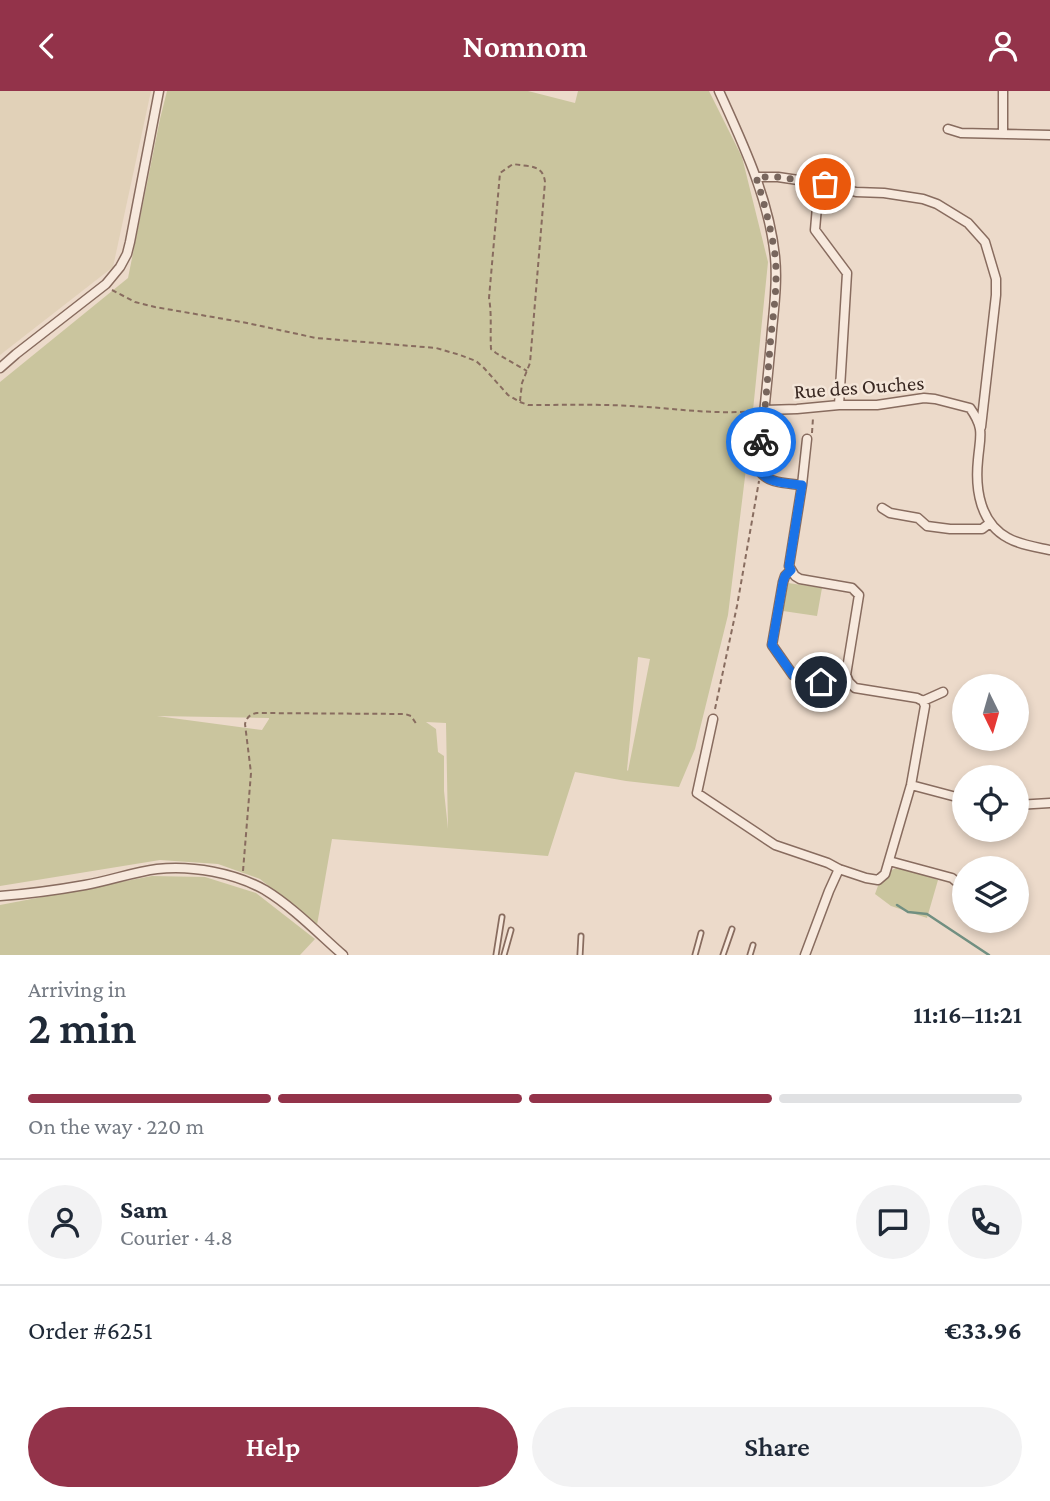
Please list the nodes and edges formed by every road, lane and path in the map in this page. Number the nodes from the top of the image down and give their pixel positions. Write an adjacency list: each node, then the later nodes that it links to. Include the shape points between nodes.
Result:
1 (159, 91): 9 (street, via 127,254)
2 (719, 91): 7 (street, Rue des Ouches)
3 (1003, 91): 5 (street)
4 (948, 129): 5 (street)
5 (1003, 134): 6 (street)
6 (1050, 135)
7 (756, 177): 8 (street); 17 (street, Rue des Ouches, via 771,234 776,282)
8 (825, 184): 13 (street, via 937,204 968,223 985,242 996,279); 14 (street, via 818,195 815,230 847,273)
9 (106, 284): 10 (street); 12 (path, via 121,296 155,307 316,338 436,348 476,361)
10 (0, 368)
11 (527, 370): 11 (path, via 545,182 539,169 513,164 500,173 489,298 491,349); 12 (path)
12 (520, 402): 17 (path, via 733,413)
13 (984, 403): 16 (street); 18 (street)
14 (839, 405): 15 (street, Rue des Ouches); 16 (street, Rue des Ouches, via 924,398)
15 (814, 408): 17 (street, Rue des Ouches); 19 (path, via 812,435)
16 (971, 409): 18 (street)
17 (765, 410): 20 (street)
18 (981, 427): 23 (street, via 977,485)
19 (807, 439): 21 (street)
20 (760, 473): 21 (street, via 768,480); 29 (path)
21 (802, 485): 25 (street)
22 (882, 508): 23 (street, via 918,518 927,526 982,529)
23 (990, 523): 24 (street, via 1007,538)
24 (1050, 550)
25 (791, 570): 26 (street, via 800,579 852,588 859,595 846,675); 26 (street, via 783,582 772,645 793,675 842,686)
26 (849, 682): 28 (street, via 855,688)
27 (943, 692): 28 (street)
28 (923, 701): 31 (street)
29 (713, 719): 36 (street, via 697,793 775,845)
30 (417, 725): 38 (path, via 405,714 249,716 245,724 251,773)
31 (911, 785): 32 (street); 35 (street)
32 (952, 796)
33 (1050, 803): 34 (street)
34 (1029, 804)
35 (889, 861): 36 (street, via 886,874 878,880); 37 (street)
36 (839, 869): 53 (street)
37 (952, 878)
38 (240, 879): 39 (street, via 206,871 156,869 85,885); 46 (street, via 284,904)
39 (0, 896)
40 (502, 916): 47 (lane)
41 (732, 929): 51 (lane)
42 (511, 930): 48 (lane)
43 (701, 933): 50 (lane)
44 (582, 936): 49 (lane)
45 (753, 945): 52 (lane)
46 (343, 955)
47 (496, 955)
48 (505, 955)
49 (580, 955)
50 (695, 955)
51 (723, 955)
52 (750, 955)
53 (805, 955)

